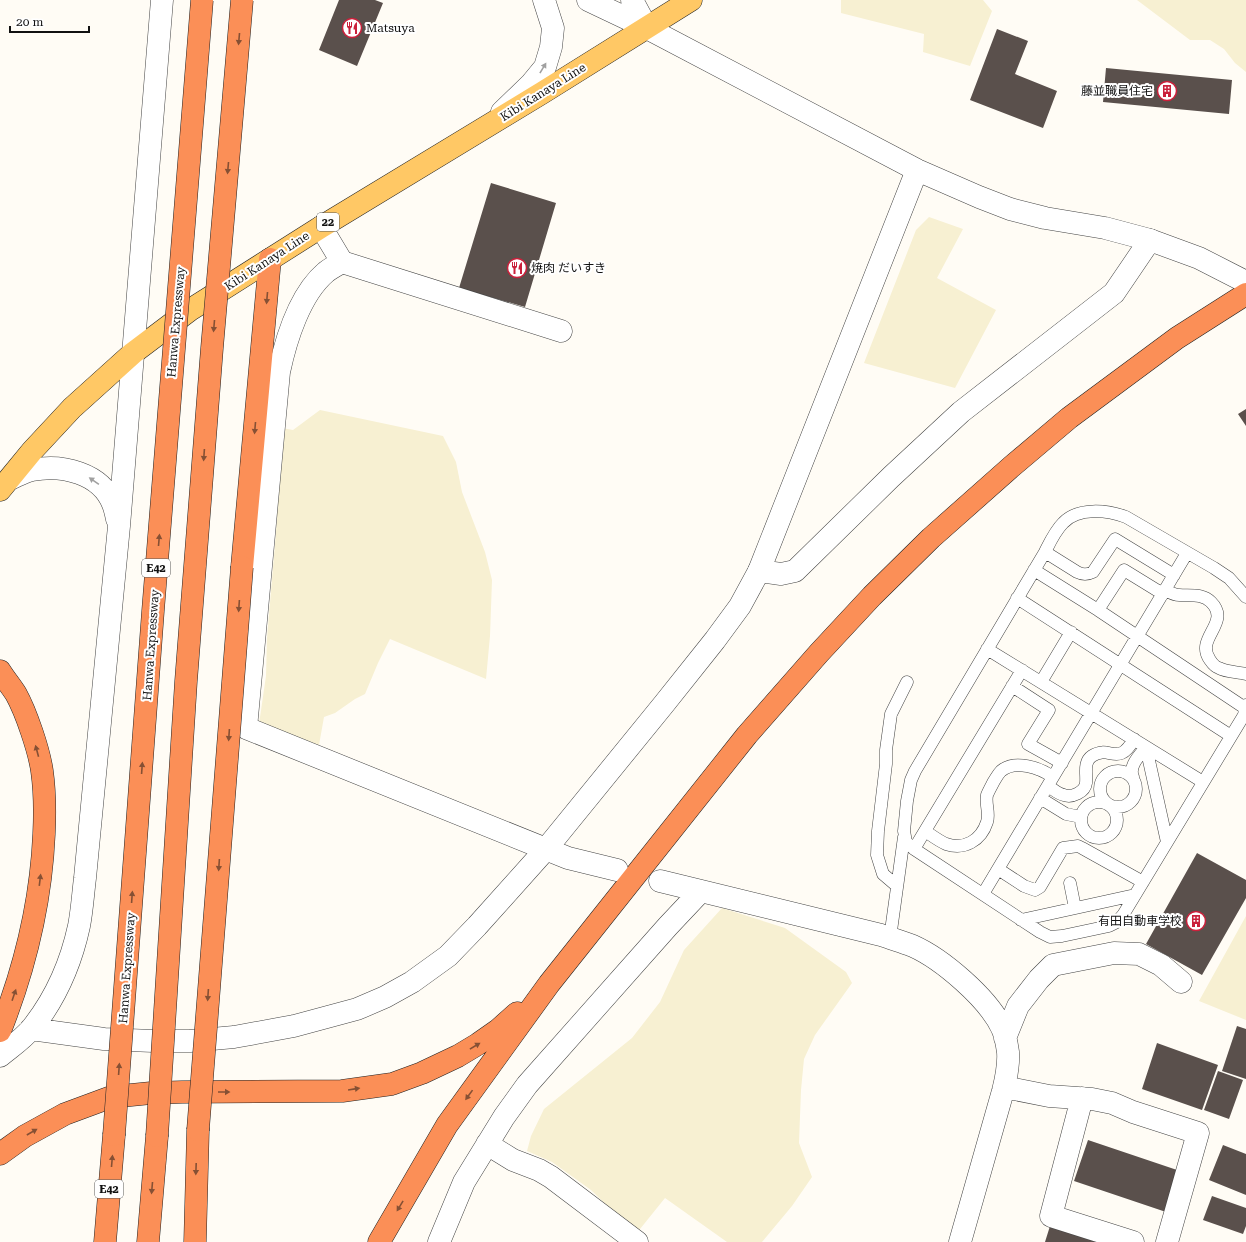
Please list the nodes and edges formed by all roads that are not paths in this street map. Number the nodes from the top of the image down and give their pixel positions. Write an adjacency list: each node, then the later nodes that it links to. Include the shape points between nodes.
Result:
1 (162, 0): 18 (street)
2 (202, 0): 79 (highway, Hanwa Expressway / E42, one-way to 2, bridge)
3 (242, 0): 80 (highway, one-way to 80, bridge, via 186,681)
4 (544, 0): 9 (street, one-way to 4, via 545,67 551,47 552,28)
5 (588, 0): 8 (street)
6 (632, 0): 8 (street)
7 (691, 0): 8 (main road, Kibi Kanaya Line / 22)
8 (647, 28): 9 (main road, Kibi Kanaya Line / 22); 10 (street)
9 (487, 126): 11 (main road, Kibi Kanaya Line / 22)
10 (916, 170): 12 (street, via 1010,209); 24 (street)
11 (321, 227): 13 (main road, Kibi Kanaya Line / 22); 14 (street)
12 (1150, 240): 15 (street, via 1198,258); 24 (street, via 1114,293 961,412 795,571 782,574)
13 (270, 260): 18 (main road, Kibi Kanaya Line / 22, via 190,310); 81 (highway, one-way to 81, bridge, via 242,567 198,1130)
14 (342, 262): 17 (street); 55 (street, via 326,272 310,290 290,333 279,372 246,728)
15 (1246, 282)
16 (1246, 294): 70 (highway, via 1177,338 1069,418 943,528 872,596 747,736)
17 (561, 331)
18 (133, 353): 19 (main road, Kibi Kanaya Line / 22, via 72,408); 20 (street)
19 (5, 484): 20 (street, one-way to 19, via 113,504 105,490 95,480 80,473 64,469 31,470)
20 (118, 526): 71 (street, via 79,926 61,980)
21 (1045, 552): 22 (lane, via 1065,521 1091,512 1126,517); 23 (lane); 25 (lane, via 1077,572 1089,574 1093,572 1115,539)
22 (1187, 553): 25 (lane); 27 (lane, via 1229,578)
23 (1034, 570): 28 (lane); 29 (lane)
24 (759, 572): 55 (street, via 740,606 715,640)
25 (1174, 575): 26 (lane)
26 (1164, 592): 29 (lane, via 1124,570); 31 (lane); 36 (lane, via 1202,596 1210,600 1215,606 1218,619 1207,641 1206,654 1220,669)
27 (1246, 597)
28 (1017, 598): 30 (lane); 32 (lane)
29 (1098, 610): 31 (lane)
30 (1071, 632): 33 (lane); 38 (lane)
31 (1137, 636): 33 (lane); 40 (lane)
32 (987, 649): 34 (lane); 53 (lane, via 911,780)
33 (1120, 664): 41 (lane); 42 (lane)
34 (1022, 670): 38 (lane); 39 (lane)
35 (0, 671): 72 (highway, one-way to 35, via 28,949 43,855 45,810 42,770 31,730 16,694)
36 (1246, 674)
37 (907, 682): 62 (lane, via 891,714 878,831 877,855 883,874)
38 (1041, 682): 41 (lane)
39 (1012, 686): 45 (lane, via 1049,710 1028,744); 52 (lane)
40 (1246, 706): 42 (lane, via 1244,715)
41 (1091, 713): 43 (lane); 45 (lane)
42 (1231, 736): 48 (lane)
43 (1134, 739): 44 (lane); 47 (lane, via 1128,750 1120,754 1105,752 1090,758 1087,764 1086,783 1081,791 1071,796 1064,795)
44 (1146, 747): 46 (lane, via 1132,767); 48 (lane); 54 (lane)
45 (1062, 763): 47 (lane)
46 (1132, 777): 50 (lane, via 1137,789 1132,801 1121,807); 50 (lane, via 1122,771 1106,775 1100,790 1101,796)
47 (1050, 781): 49 (lane); 52 (lane, via 1046,772 1026,766 1013,766 1002,771 987,795 987,821 974,842 960,846 945,844)
48 (1203, 782): 54 (lane)
49 (1040, 798): 51 (lane, via 1066,814); 57 (lane)
50 (1109, 805): 51 (lane, via 1103,802 1092,803 1083,811); 51 (lane, via 1113,808 1117,820 1113,831 1103,838 1086,833)
51 (1081, 817)
52 (925, 831): 56 (lane)
53 (904, 837): 56 (lane); 62 (lane)
54 (1167, 842): 60 (lane)
55 (546, 849): 58 (street, via 568,858); 71 (street, via 448,956 412,982 358,1009 294,1026 234,1037 190,1041 104,1039)
56 (914, 849): 64 (lane)
57 (998, 868): 60 (lane, via 1024,886 1035,890 1040,887 1063,848 1078,846); 64 (lane)
58 (617, 870)
59 (660, 881): 63 (street)
60 (1143, 882): 65 (lane)
61 (1070, 883): 66 (lane)
62 (897, 886): 68 (lane)
63 (701, 891): 68 (street); 77 (street, via 527,1085)
64 (983, 894): 67 (lane)
65 (1135, 896): 66 (lane); 67 (lane, via 1117,922 1062,936 1050,937)
66 (1075, 908): 67 (lane)
67 (1022, 920)
68 (890, 938): 73 (street, via 937,960 967,983 990,1010 1002,1028)
69 (1181, 982): 73 (street, via 1161,965 1139,954 1114,953 1053,965 1018,1006)
70 (549, 984): 78 (highway, one-way to 70, via 25,1136 65,1114 111,1097 151,1092 342,1091 392,1084 422,1073 478,1044 498,1030); 82 (highway, one-way to 82, via 447,1125)
71 (31, 1029): 74 (street)
72 (0, 1031)
73 (1005, 1038): 75 (street, via 1008,1052)
74 (0, 1056)
75 (1004, 1087): 76 (street, via 1049,1096); 85 (street)
76 (1082, 1098): 86 (street, via 1052,1216); 87 (street, via 1112,1103 1198,1133)
77 (488, 1144): 83 (street, via 464,1182); 84 (street, via 513,1160 551,1177)
78 (0, 1154)
79 (105, 1242)
80 (148, 1242)
81 (195, 1242)
82 (379, 1242)
83 (439, 1242)
84 (637, 1242)
85 (960, 1242)
86 (1133, 1242)
87 (1167, 1242)

